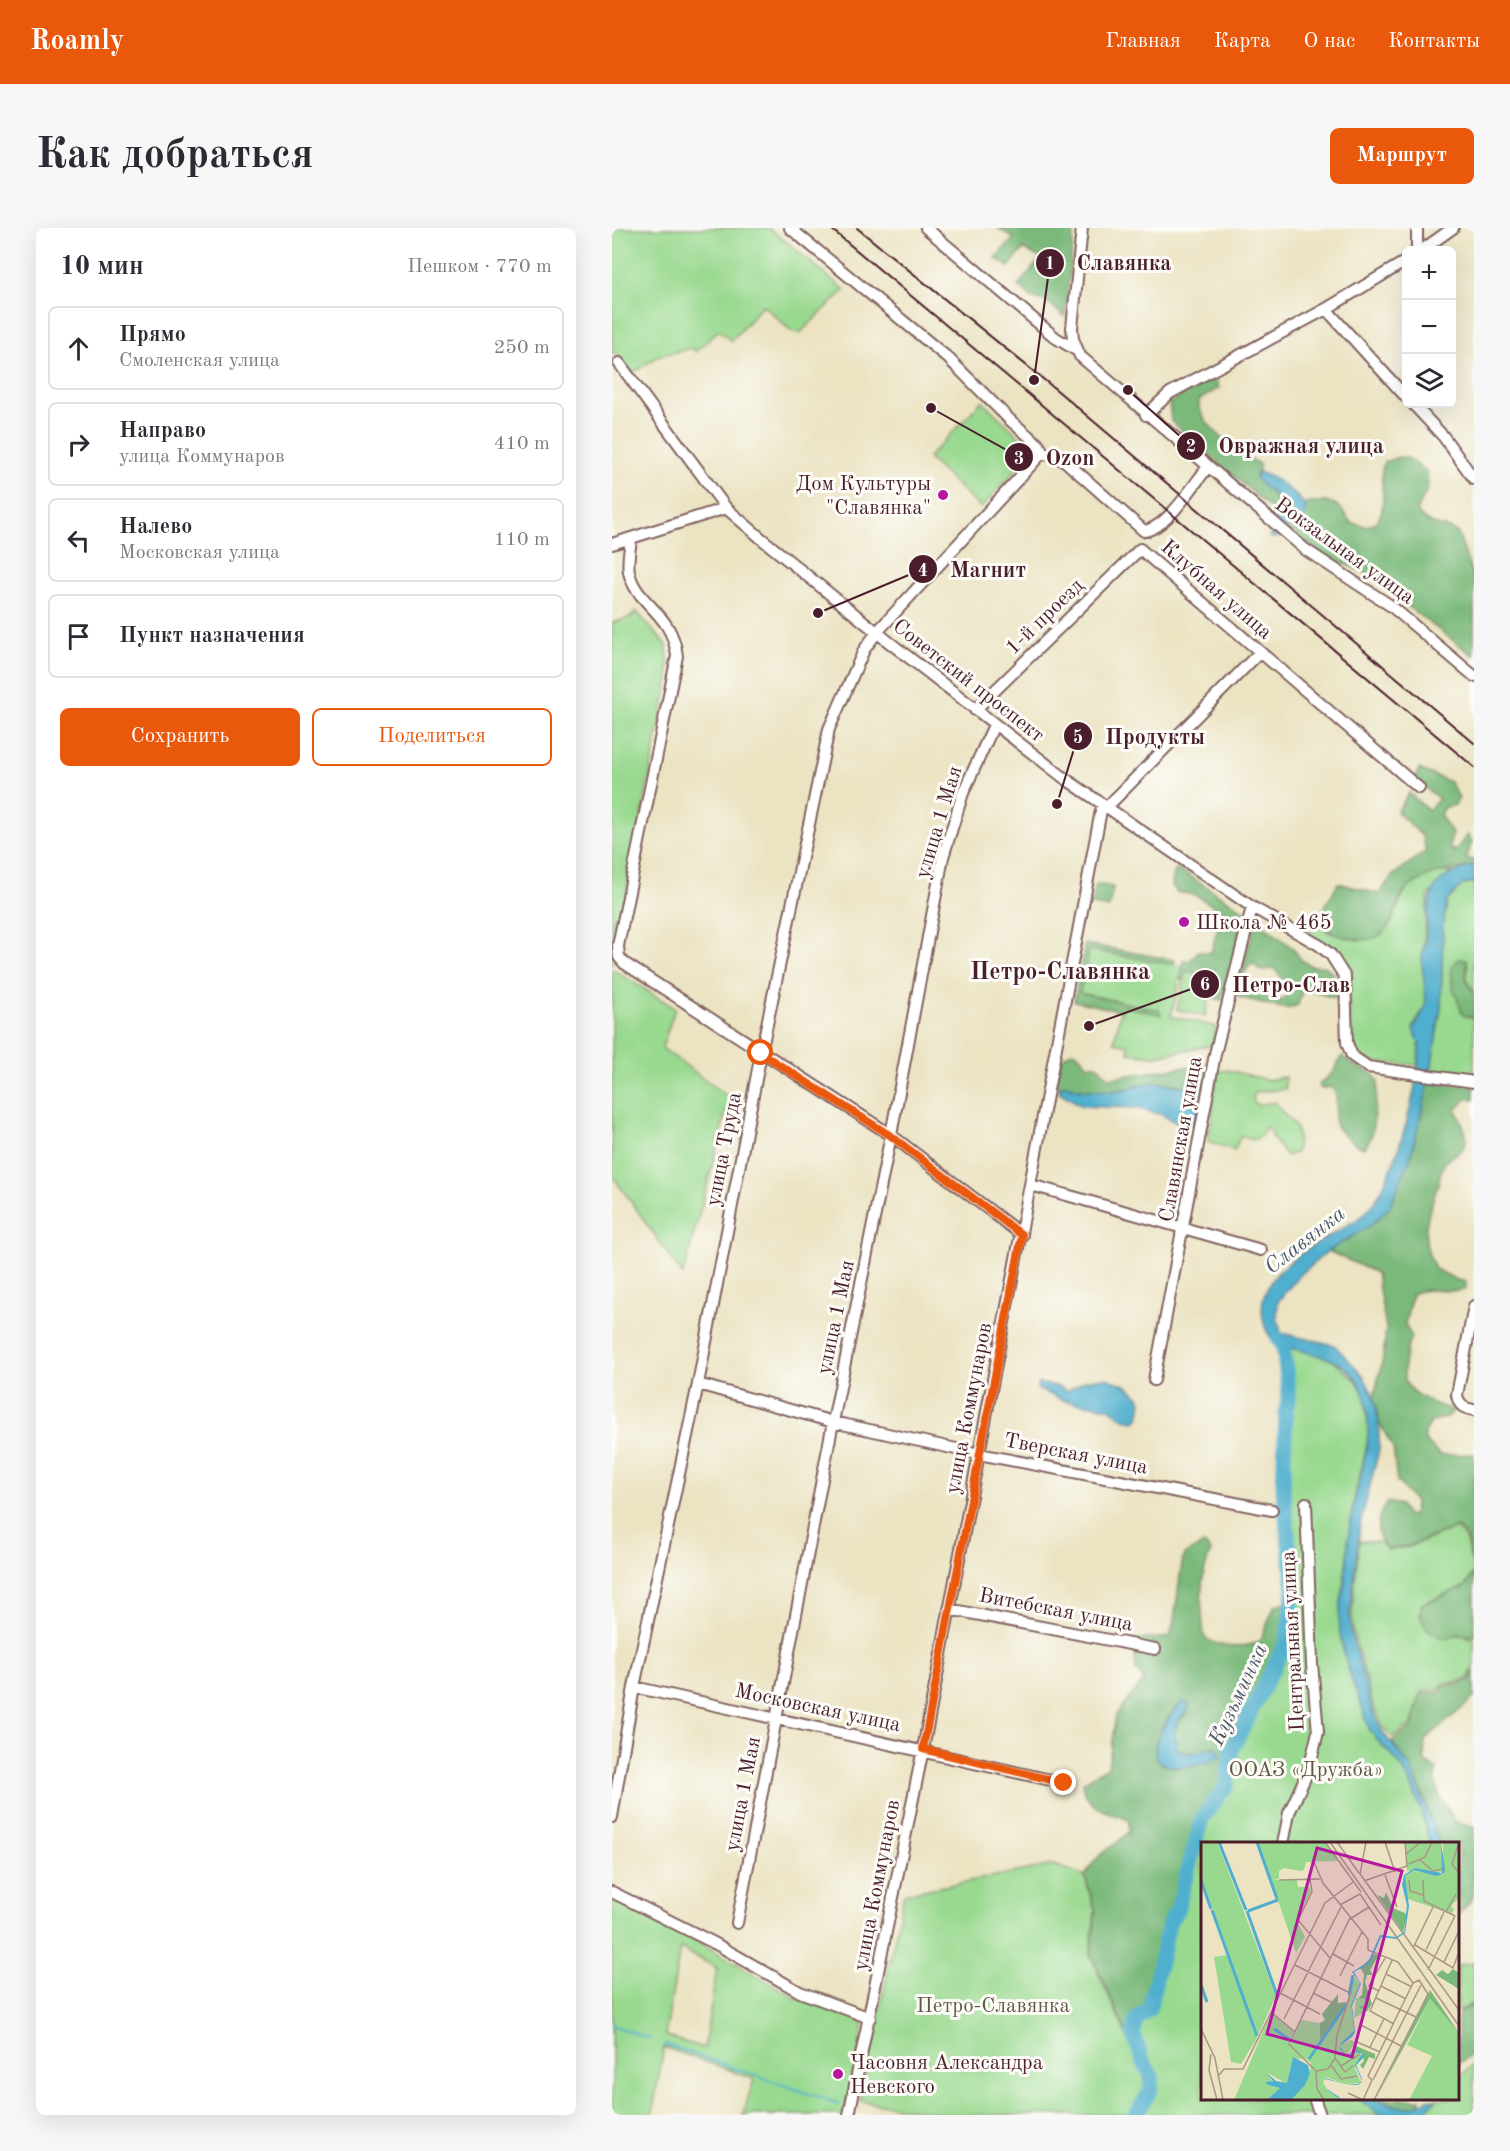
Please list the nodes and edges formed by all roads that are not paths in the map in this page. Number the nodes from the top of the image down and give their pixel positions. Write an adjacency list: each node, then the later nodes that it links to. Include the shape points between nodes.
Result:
1 (790, 228): 15 (street, Клубная улица, via 948,358)
2 (926, 228): 10 (street, via 1056,338)
3 (1082, 228): 10 (street, via 1072,328)
4 (1417, 228): 6 (street)
5 (1453, 228): 7 (street)
6 (1417, 246)
7 (1428, 246)
8 (1402, 264): 9 (street)
9 (1326, 309): 12 (street); 14 (street, via 1170,393)
10 (1076, 350): 14 (street, Вокзальная улица)
11 (619, 363): 18 (street, Советский проспект)
12 (1402, 392)
13 (1417, 408): 17 (street, via 1467,465)
14 (1146, 415): 16 (street, Вокзальная улица)
15 (1043, 452): 19 (street, Клубная улица, via 1065,461); 23 (street, улица Труда)
16 (1207, 468): 19 (street, via 1166,519 1153,530); 25 (street, Вокзальная улица, via 1324,564 1391,606)
17 (1474, 479)
18 (726, 508): 20 (street); 23 (street, Советский проспект)
19 (1144, 531): 22 (street, Клубная улица)
20 (632, 538): 21 (street); 31 (street, via 629,572 635,586 667,623 675,639 677,656 618,946 619,957)
21 (612, 544)
22 (1140, 549): 24 (street, Клубная улица); 26 (street, 1-й проезд)
23 (877, 632): 26 (street, Советский проспект); 31 (street, улица Труда, via 864,650 829,729)
24 (1260, 652): 28 (street, Клубная улица); 29 (street)
25 (1474, 675)
26 (975, 710): 27 (street, Советский проспект)
27 (994, 725): 29 (street, Советский проспект); 33 (street, улица 1 Мая, via 963,793 943,857)
28 (1419, 788)
29 (1104, 806): 30 (street, Советский проспект); 34 (street, улица Коммунаров)
30 (1252, 907): 32 (street, Советский проспект, via 1319,945 1341,967 1347,988 1345,1030 1352,1056 1368,1067); 35 (street, Славянская улица, via 1215,1054)
31 (761, 1053): 33 (street); 40 (street, улица Труда)
32 (1474, 1082)
33 (891, 1136): 36 (street); 42 (street, улица 1 Мая)
34 (1031, 1185): 35 (street); 36 (street, улица Коммунаров)
35 (1184, 1229): 37 (street); 39 (street, Славянская улица)
36 (1022, 1235): 43 (street, улица Коммунаров)
37 (1261, 1250)
38 (1474, 1306): 41 (street, via 1457,1395 1458,1403)
39 (1154, 1380)
40 (698, 1384): 42 (street, Тверская улица); 48 (street, улица Труда)
41 (1474, 1410)
42 (833, 1422): 43 (street, Тверская улица); 49 (street, улица 1 Мая)
43 (979, 1454): 45 (street, Тверская улица); 46 (street, улица Коммунаров)
44 (1306, 1503): 53 (street, Центральная улица, via 1318,1732 1309,1769 1289,1813)
45 (1272, 1510)
46 (949, 1609): 47 (street, Витебская улица); 50 (street, улица Коммунаров)
47 (1155, 1648)
48 (634, 1687): 49 (street, Московская улица); 52 (street, улица Труда)
49 (776, 1718): 50 (street, Московская улица); 55 (street, улица 1 Мая)
50 (923, 1749): 51 (street, Московская улица); 56 (street, улица Коммунаров)
51 (1064, 1783)
52 (612, 1817)
53 (1283, 1842)
54 (612, 1892): 56 (street, via 717,1944 800,1992)
55 (737, 1923)
56 (870, 2018): 58 (street, улица Коммунаров)
57 (1315, 2100): 59 (street)
58 (849, 2115)
59 (1320, 2115)

